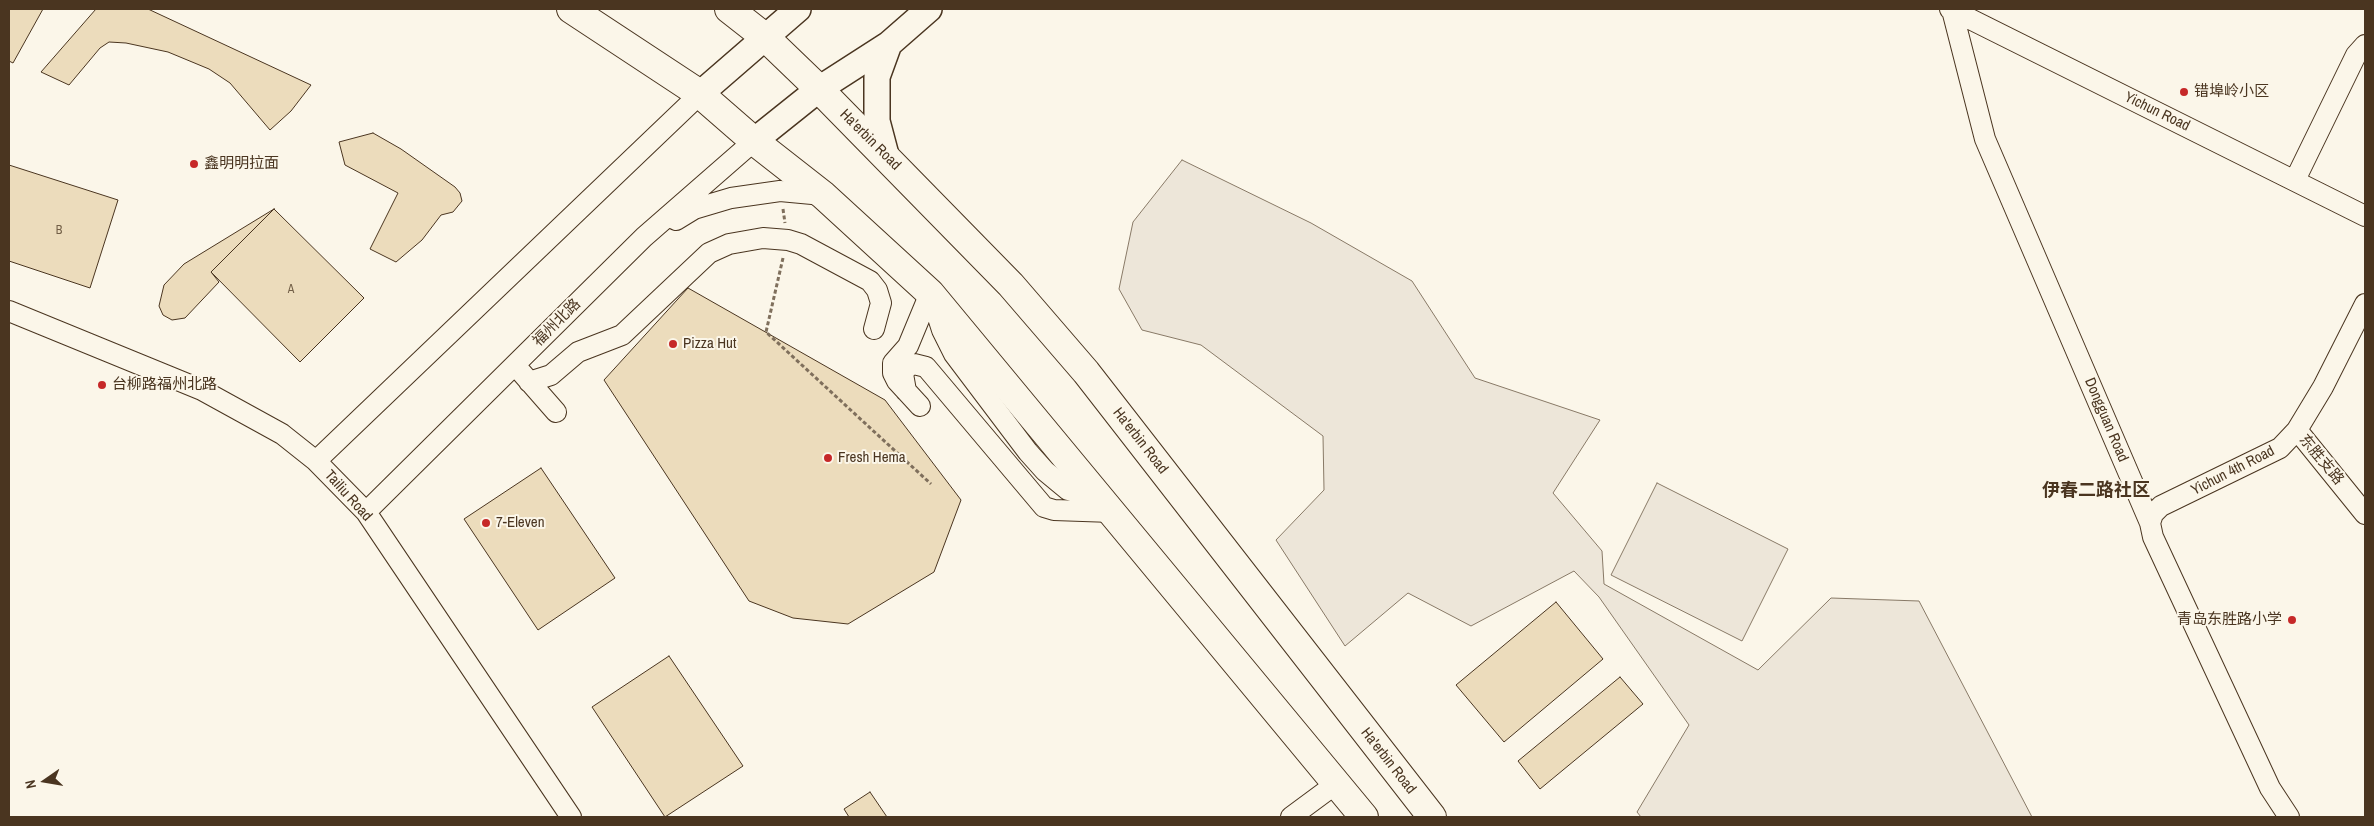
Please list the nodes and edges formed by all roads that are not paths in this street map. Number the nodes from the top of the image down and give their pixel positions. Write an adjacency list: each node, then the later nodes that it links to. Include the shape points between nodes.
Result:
1 (571, 9): 10 (highway)
2 (729, 9): 6 (highway, Ha'erbin Road)
3 (798, 9): 6 (main road)
4 (929, 9): 7 (main road)
5 (1952, 9): 13 (street, Yichun Road); 31 (street, Dongguan Road, via 1985,139)
6 (766, 38): 9 (highway, Ha'erbin Road); 10 (main road)
7 (889, 44): 9 (main road); 12 (main road, via 877,77 877,121)
8 (2365, 45): 13 (street, via 2356,55)
9 (820, 89): 11 (main road); 12 (highway, Ha'erbin Road)
10 (700, 94): 11 (highway); 27 (street)
11 (754, 141): 14 (highway); 16 (street, 福州北路)
12 (886, 156): 36 (highway, Ha'erbin Road, via 1011,285 1086,372)
13 (2295, 180): 15 (street, Yichun Road)
14 (823, 195): 16 (street, via 780,191 731,198 694,209); 17 (highway)
15 (2365, 216)
16 (644, 238): 21 (street, 福州北路)
17 (930, 293): 23 (street, via 908,346 893,363 893,373); 28 (highway)
18 (2365, 304): 26 (street, Yichun 4th Road)
19 (9, 311): 27 (street, Tailiu Road, via 202,390 282,434)
20 (874, 329): 22 (street, via 880,303 877,290 870,281 801,244 763,238 729,244 709,252 622,335 578,352 550,375)
21 (514, 365): 22 (street); 29 (street, 福州北路)
22 (529, 382): 25 (street)
23 (906, 391): 24 (street); 28 (street, via 903,374 907,366 926,367 1044,507 1054,510)
24 (920, 406)
25 (556, 412)
26 (2297, 430): 30 (street, 东胜支路); 31 (street, Yichun 4th Road, via 2280,448 2161,506)
27 (316, 461): 29 (street, Tailiu Road)
28 (1105, 504): 32 (highway)
29 (366, 512): 33 (street, Tailiu Road)
30 (2365, 514)
31 (2150, 522): 37 (street, Dongguan Road, via 2153,536 2270,788)
32 (1337, 782): 34 (street); 35 (highway)
33 (571, 817)
34 (1291, 817)
35 (1364, 817)
36 (1432, 817)
37 (2289, 817)

